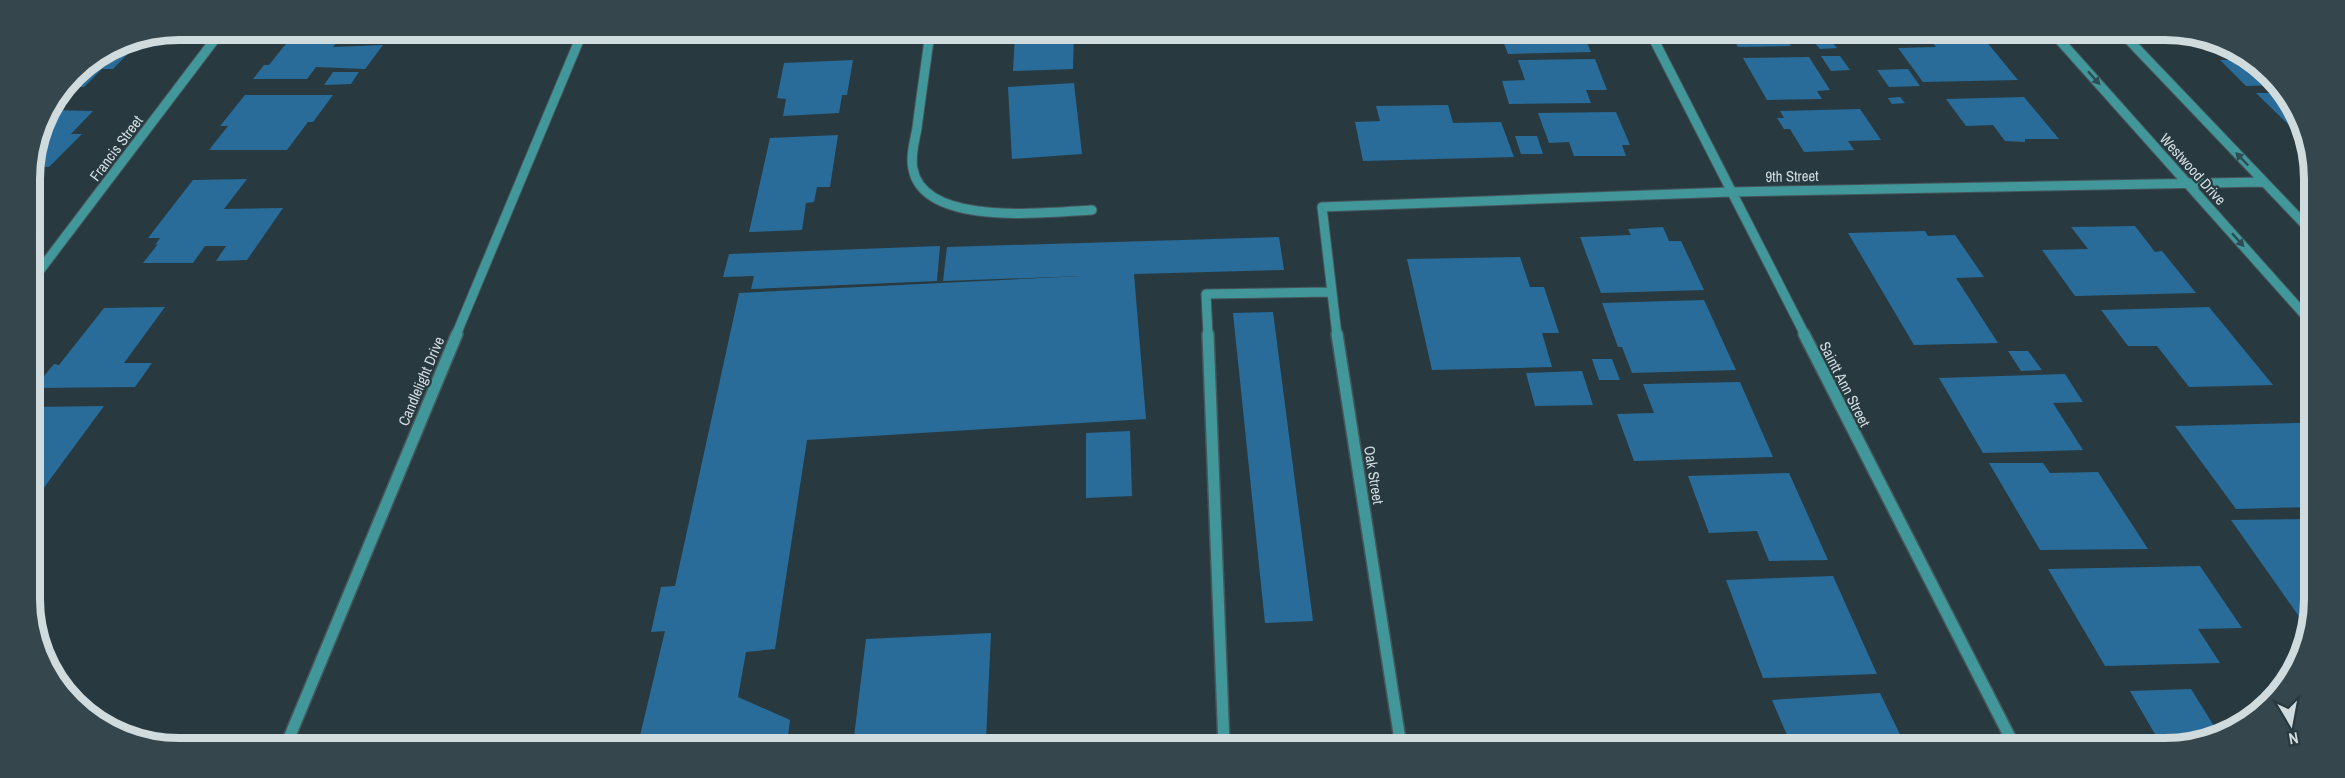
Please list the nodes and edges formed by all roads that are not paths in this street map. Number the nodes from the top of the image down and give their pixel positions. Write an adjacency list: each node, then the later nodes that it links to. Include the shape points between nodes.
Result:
1 (1654, 40): 9 (street, Saintt Ann Street)
2 (2060, 40): 8 (street, Westwood Drive, one-way to 8)
3 (2129, 40): 7 (street, one-way to 3)
4 (214, 41): 13 (street, Francis Street)
5 (579, 41): 19 (street, Candlelight Drive)
6 (929, 41): 11 (street, via 912,165 915,180 925,192 941,201 985,212)
7 (2264, 182): 8 (street, 9th Street); 12 (street)
8 (2187, 183): 9 (street, 9th Street); 15 (street, Westwood Drive, one-way to 15)
9 (1730, 192): 10 (street, 9th Street); 18 (street, Saintt Ann Street)
10 (1322, 207): 14 (street, Oak Street)
11 (1092, 210)
12 (2304, 224)
13 (41, 269)
14 (1330, 292): 16 (street, via 1206,294); 17 (street, Oak Street)
15 (2304, 314)
16 (1224, 737)
17 (1400, 737)
18 (2010, 737)
19 (289, 738)

